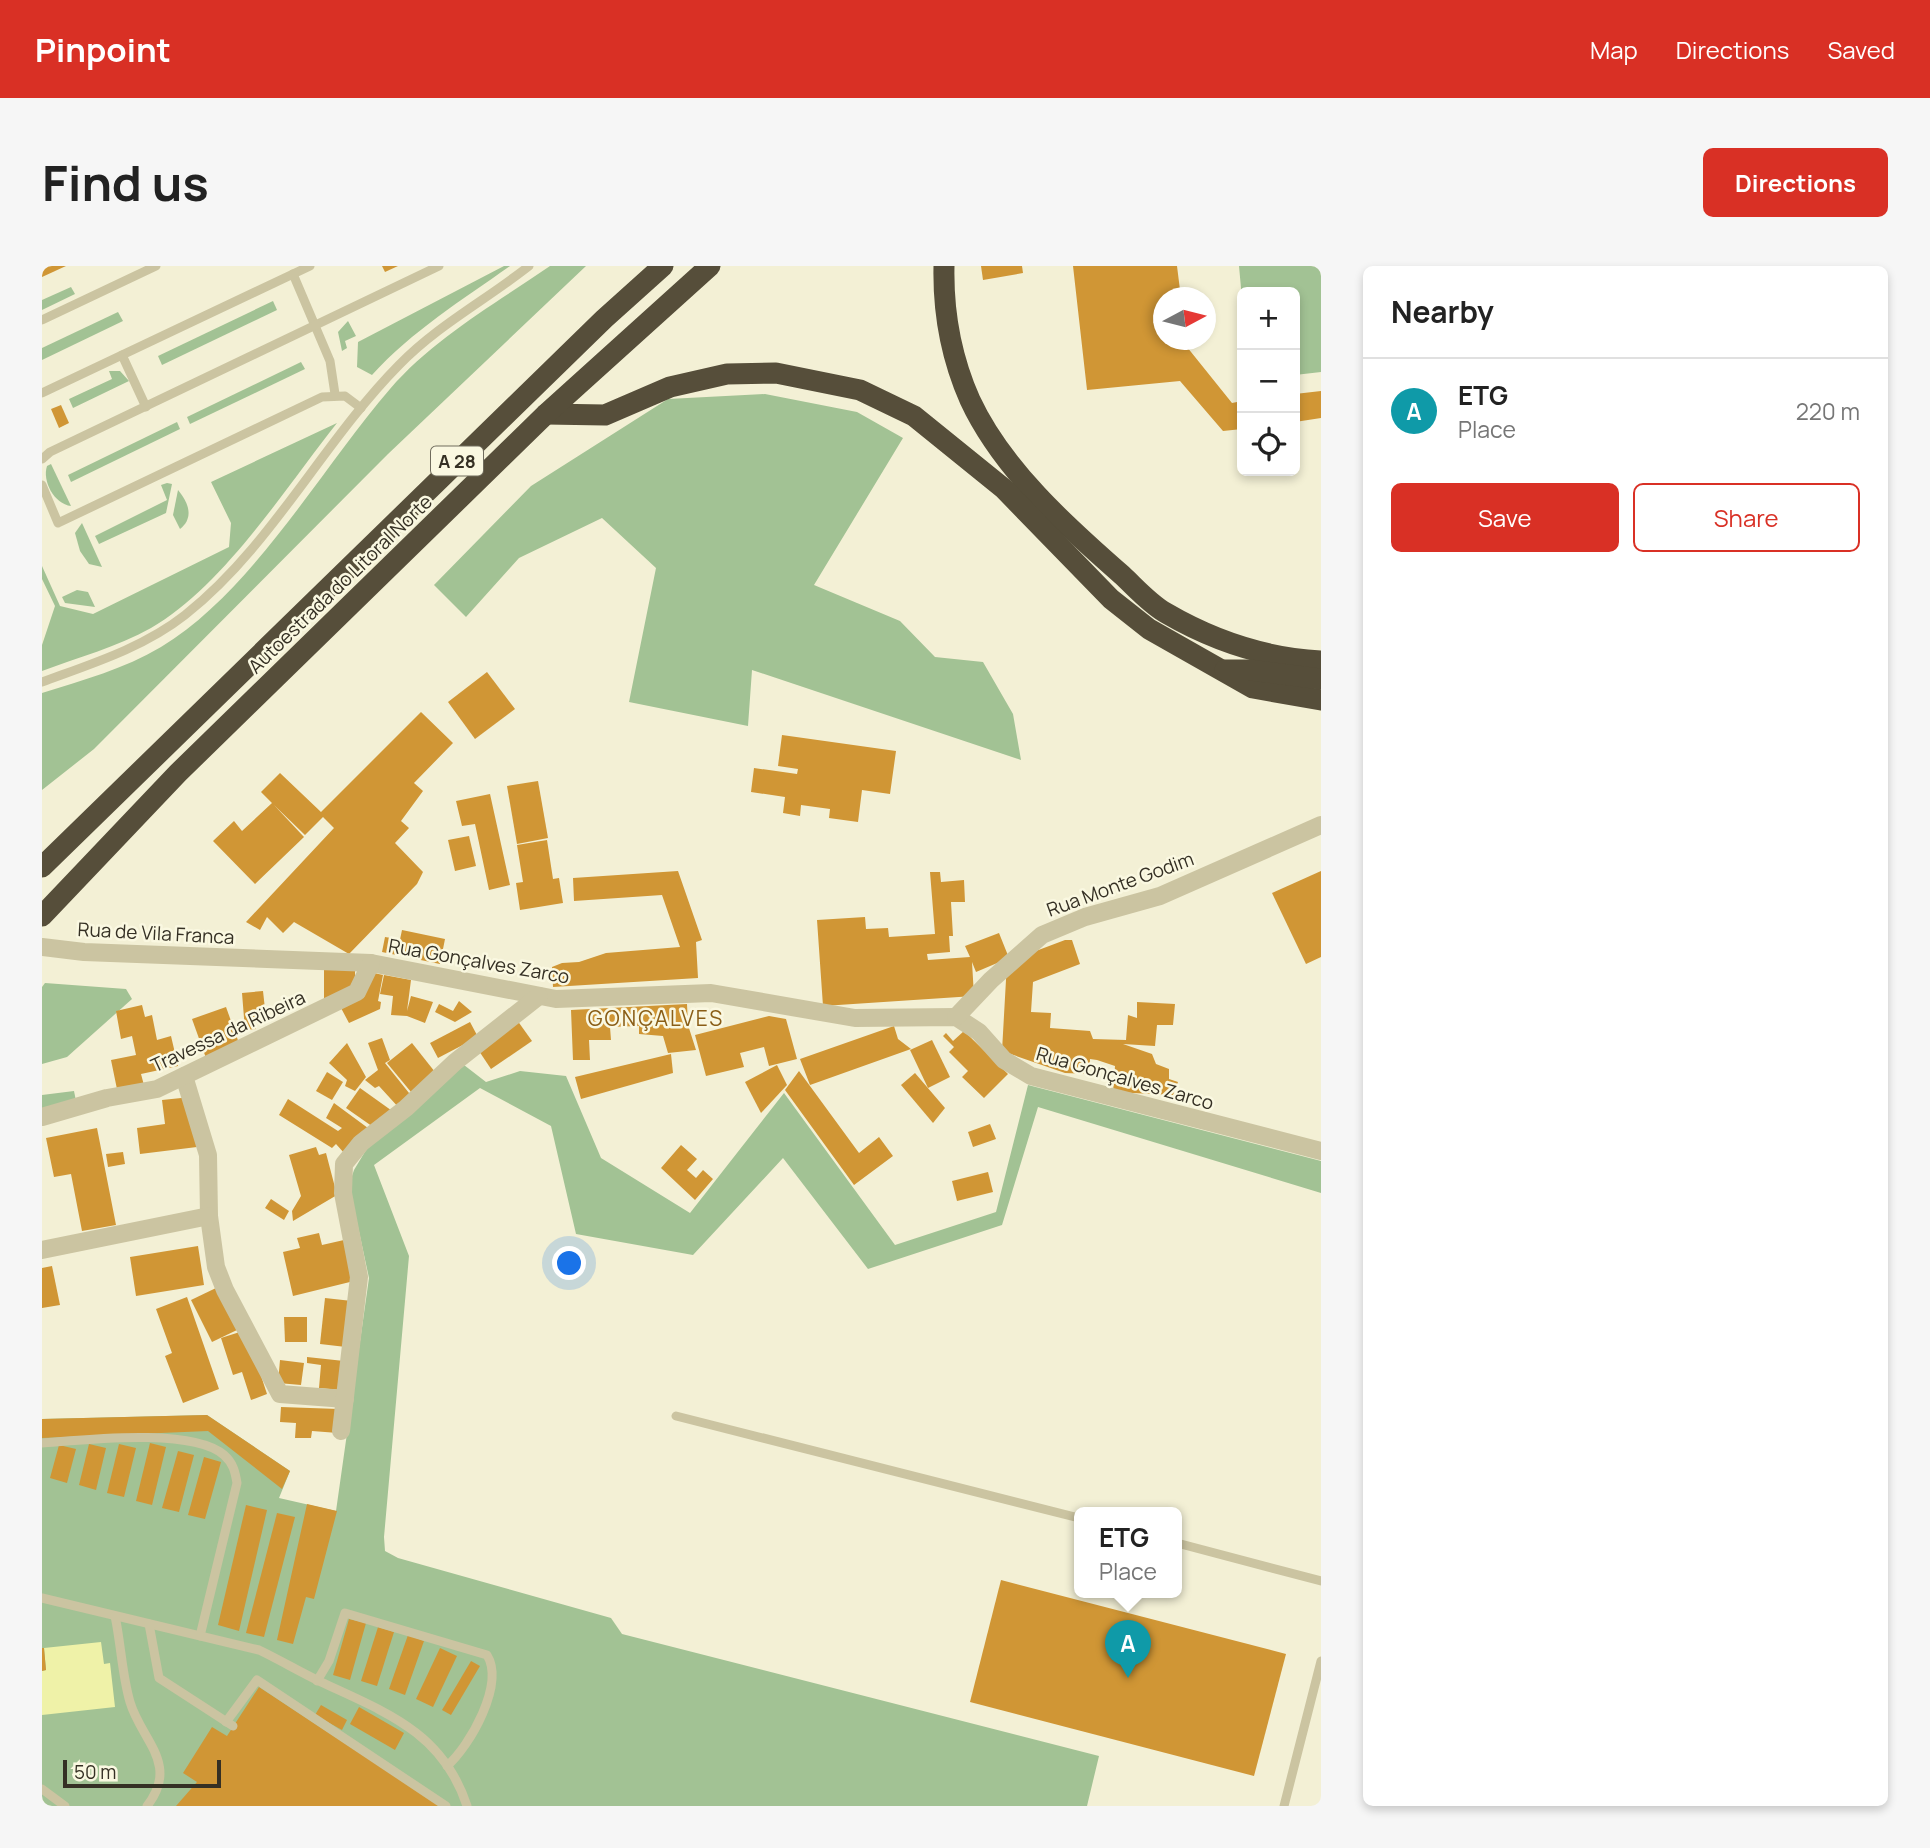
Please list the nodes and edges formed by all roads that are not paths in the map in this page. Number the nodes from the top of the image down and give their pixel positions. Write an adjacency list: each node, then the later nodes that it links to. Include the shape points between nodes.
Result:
1 (156, 266): 9 (lane)
2 (310, 266): 8 (lane)
3 (439, 266): 10 (lane)
4 (529, 266): 15 (lane, via 443,325 399,365)
5 (663, 266): 25 (highway, Autoestrada do Litoral Norte / A 28, via 384,531)
6 (710, 266): 16 (highway, Autoestrada do Litoral Norte / A 28)
7 (944, 266): 19 (highway, via 946,328 970,400 998,447 1029,485 1094,551 1163,611 1250,651)
8 (293, 274): 10 (lane); 11 (lane)
9 (42, 320)
10 (316, 325): 13 (lane, via 330,361); 14 (lane)
11 (122, 355): 12 (lane); 14 (lane)
12 (42, 393)
13 (335, 394): 15 (lane); 18 (lane, via 58,523)
14 (146, 407): 17 (lane)
15 (362, 408): 22 (lane, via 228,574 186,615 124,651)
16 (546, 414): 20 (highway, via 605,415 670,387 727,374 776,373 860,390 914,416 1003,488 1111,599 1149,629); 26 (highway, Autoestrada do Litoral Norte / A 28, via 178,773)
17 (42, 458)
18 (42, 485)
19 (1321, 661)
20 (1225, 670): 21 (highway); 23 (highway, via 1253,688)
21 (1321, 679)
22 (42, 682)
23 (1321, 700)
24 (1321, 825): 31 (street, Rua Monte Godim, via 1160,896 1041,935)
25 (42, 867)
26 (42, 916)
27 (42, 947): 28 (street, Rua de Vila Franca)
28 (269, 959): 29 (street, Rua Gonçalves Zarco)
29 (371, 963): 30 (street, Rua Gonçalves Zarco); 32 (street, Travessa da Ribeira, via 357,992)
30 (539, 996): 31 (street, Rua Gonçalves Zarco, via 711,993 855,1018); 37 (street, via 455,1062 407,1108 361,1143 344,1164 343,1194 359,1277)
31 (956, 1017): 34 (street, Rua Gonçalves Zarco, via 979,1032 1004,1060 1031,1076)
32 (184, 1076): 33 (street, Travessa da Ribeira, via 157,1089); 35 (street, via 208,1155)
33 (42, 1117)
34 (1321, 1151)
35 (209, 1216): 36 (street); 37 (street, via 216,1267 225,1290 280,1394)
36 (42, 1250)
37 (345, 1399): 39 (street)
38 (676, 1416): 41 (lane)
39 (341, 1431)
40 (42, 1443): 47 (lane, via 190,1440 222,1453 235,1468 237,1483)
41 (1074, 1517)
42 (1182, 1544): 43 (lane)
43 (1321, 1581)
44 (42, 1598): 45 (lane)
45 (115, 1616): 46 (lane); 53 (lane, via 130,1701 159,1762 157,1791)
46 (149, 1624): 47 (lane); 54 (lane, via 159,1678 230,1724 257,1680)
47 (200, 1636): 49 (lane, via 259,1650)
48 (1321, 1661): 56 (lane)
49 (317, 1681): 50 (lane, via 391,1714 432,1746); 50 (lane, via 345,1613 487,1655 493,1664 492,1684 474,1735)
50 (447, 1766): 55 (lane)
51 (42, 1789): 52 (lane)
52 (65, 1806)
53 (147, 1806)
54 (446, 1806)
55 (467, 1806)
56 (1284, 1806)

